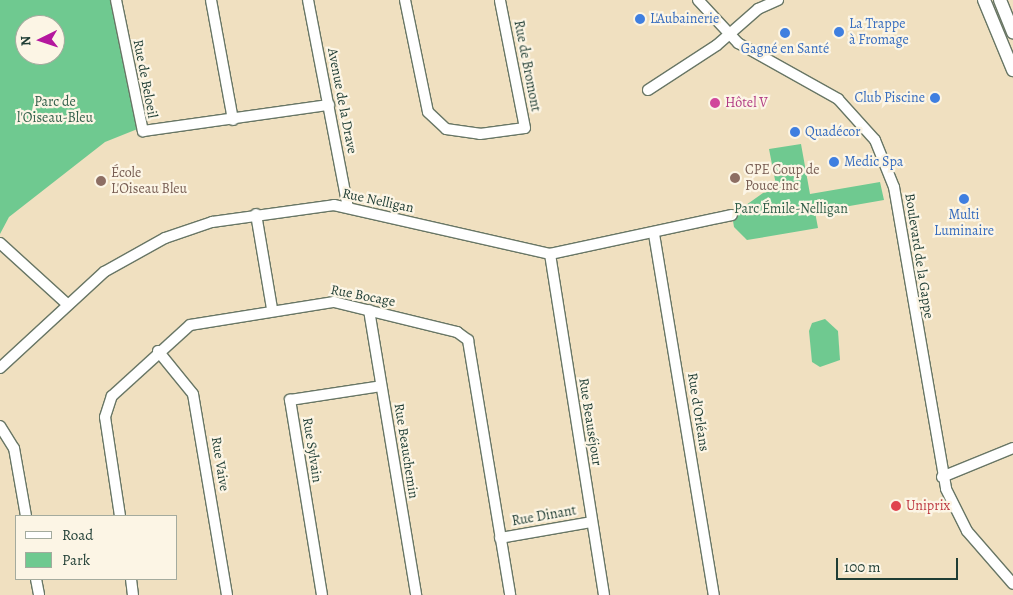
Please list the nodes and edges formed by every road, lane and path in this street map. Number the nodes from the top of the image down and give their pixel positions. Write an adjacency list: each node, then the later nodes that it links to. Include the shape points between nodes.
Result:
1 (116, 0): 15 (street, Rue de Beloeil, via 143,131)
2 (211, 0): 15 (street)
3 (308, 0): 14 (street, Avenue de la Drave)
4 (405, 0): 5 (street, Rue de Bromont, via 428,112 446,128 480,134 525,128)
5 (500, 0)
6 (698, 0): 11 (street, Boulevard de la Gappe)
7 (778, 0): 11 (street, via 758,9)
8 (984, 0): 12 (main road)
9 (1002, 0): 10 (main road)
10 (1013, 33)
11 (729, 35): 13 (street); 30 (street, Boulevard de la Gappe, via 754,53 838,99 864,125 882,155 894,187)
12 (1013, 70)
13 (648, 90)
14 (329, 105): 15 (street, Rue de Beloeil); 16 (street, Avenue de la Drave)
15 (233, 120)
16 (348, 207): 17 (street, Rue Nelligan); 21 (street, Rue Nelligan)
17 (256, 214): 22 (street, Rue Nelligan, via 195,226 149,245 104,272); 23 (street)
18 (732, 215): 19 (street, Rue Nelligan)
19 (654, 234): 21 (street, Rue Nelligan); 45 (street, Rue d'Orléans)
20 (0, 243): 22 (street)
21 (550, 254): 33 (street, Rue Beauséjour)
22 (67, 304): 26 (street, Rue Nelligan)
23 (272, 309): 24 (street, Rue Bocage, via 324,302); 25 (street, Rue Bocage, via 190,325)
24 (370, 310): 27 (street, Rue Beauchemin); 34 (street, Rue Bocage, via 457,332 468,340)
25 (158, 351): 32 (street, Rue Bocage, via 112,396 105,409); 40 (street, Rue Vaive, via 194,394)
26 (0, 368)
27 (381, 386): 41 (street, Rue Sylvain, via 290,400); 42 (street, Rue Beauchemin)
28 (0, 426): 31 (street, via 14,448)
29 (1013, 448): 30 (street)
30 (942, 477): 37 (street, Boulevard de la Gappe, via 966,531)
31 (26, 515)
32 (120, 515)
33 (592, 522): 34 (street, Rue Dinant); 44 (street, Rue Beauséjour)
34 (500, 538): 43 (street, Rue Bocage)
35 (36, 580): 38 (street)
36 (131, 580): 39 (street)
37 (1013, 584)
38 (39, 595)
39 (133, 595)
40 (227, 595)
41 (322, 595)
42 (416, 595)
43 (510, 595)
44 (604, 595)
45 (714, 595)

